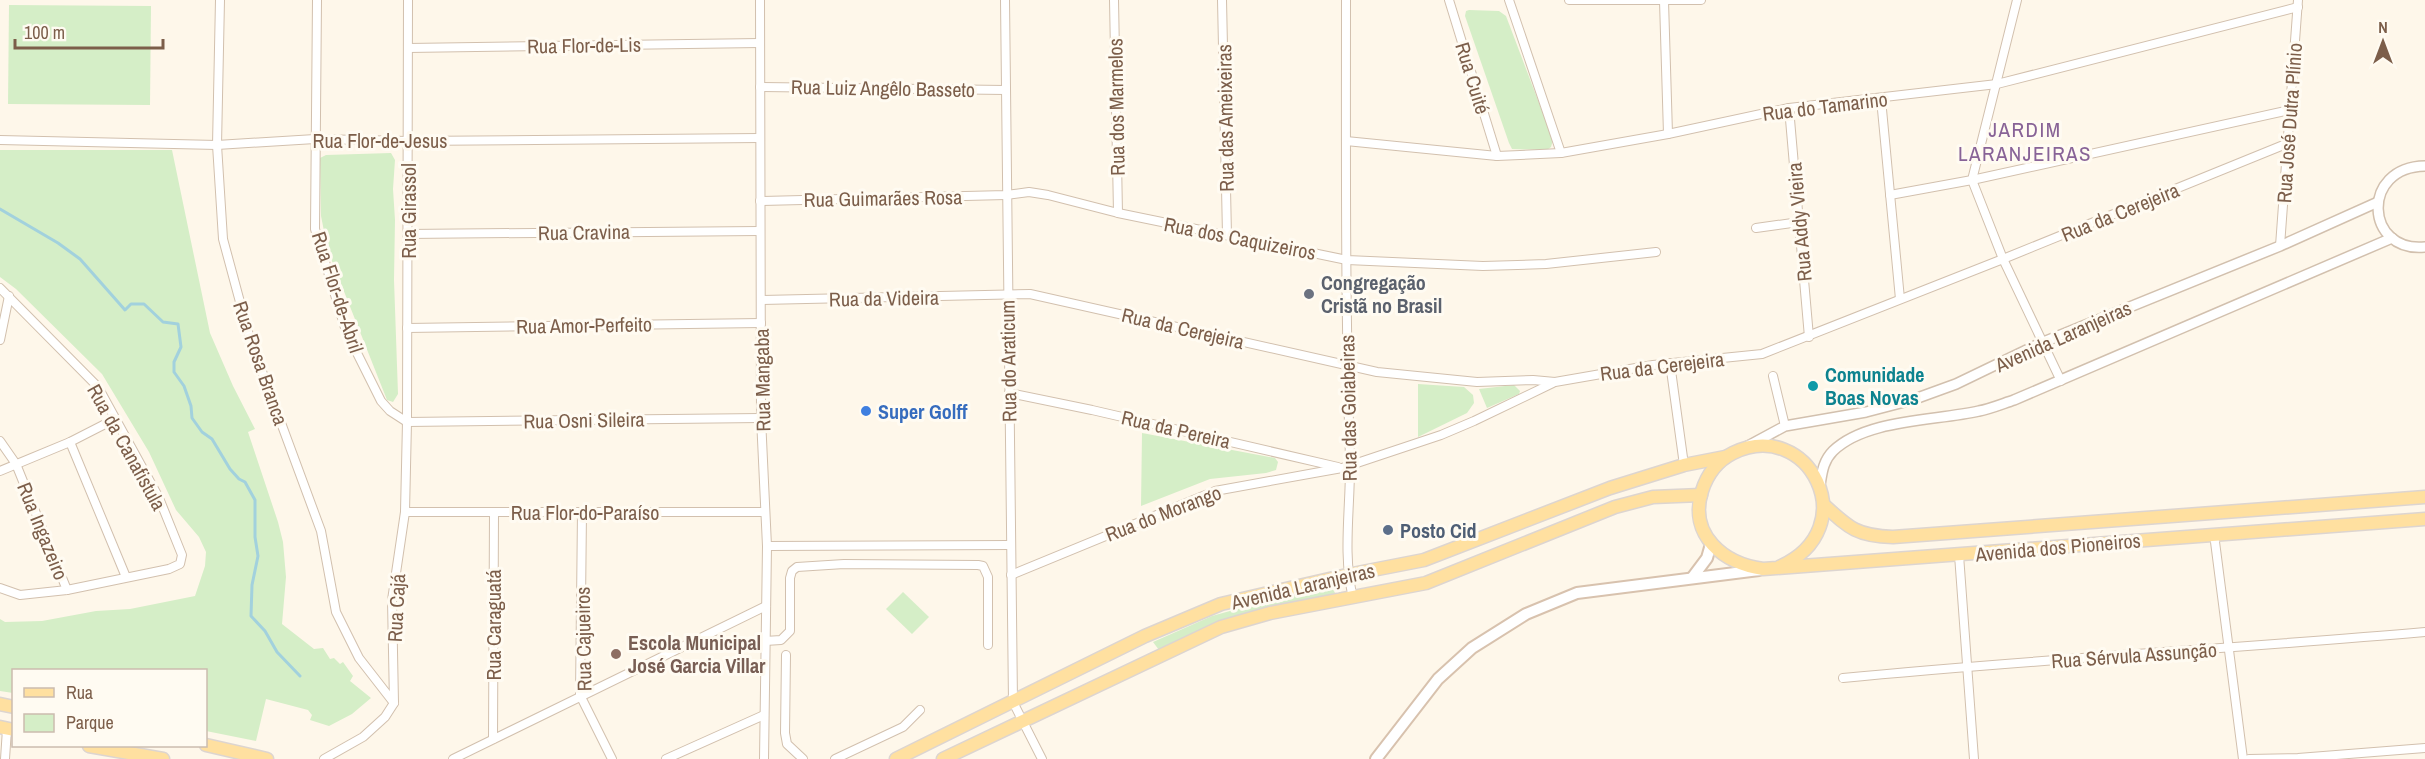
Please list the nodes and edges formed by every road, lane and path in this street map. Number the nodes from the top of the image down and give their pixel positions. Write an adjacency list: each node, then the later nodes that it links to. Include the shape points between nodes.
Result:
1 (220, 0): 30 (street, Rua Rosa Branca)
2 (317, 0): 26 (street, Rua Flor-de-Abril)
3 (408, 0): 17 (street, Rua Girassol)
4 (760, 0): 16 (street, Rua Mangaba)
5 (1005, 0): 20 (street, Rua do Araticum)
6 (1114, 0): 40 (street, Rua dos Marmelos)
7 (1222, 0): 45 (street, Rua das Ameixeiras)
8 (1346, 0): 29 (street, Rua das Goiabeiras)
9 (1449, 0): 33 (street, Rua Cuité)
10 (1509, 0): 32 (street)
11 (1569, 0): 14 (street)
12 (1701, 0): 14 (street)
13 (2017, 0): 18 (street)
14 (1664, 1): 24 (street)
15 (2298, 4): 18 (street, Rua do Tamarino); 23 (street, Rua José Dutra Plínio)
16 (760, 43): 17 (street, Rua Flor-de-Lis); 19 (street, Rua Mangaba)
17 (408, 48): 28 (street, Rua Girassol)
18 (1996, 84): 21 (street, Rua do Tamarino); 35 (street)
19 (760, 87): 20 (street, Rua Luiz Angêlo Basseto); 25 (street, Rua Mangaba)
20 (1006, 90): 36 (street, Rua do Araticum)
21 (1881, 99): 22 (street, Rua do Tamarino); 37 (street)
22 (1789, 108): 24 (street, Rua do Tamarino); 41 (street, Rua Addy Vieira)
23 (2290, 110): 31 (street, Rua José Dutra Plínio); 35 (street)
24 (1668, 134): 32 (street, Rua do Tamarino)
25 (760, 138): 28 (street, Rua Flor-de-Jesus); 38 (street, Rua Mangaba)
26 (315, 139): 28 (street, Rua Flor-de-Jesus); 30 (street, Rua Flor-de-Jesus); 70 (street, Rua Flor-de-Abril, via 315,229 346,331 381,401)
27 (0, 140): 30 (street, Rua Flor-de-Jesus)
28 (408, 141): 44 (street, Rua Girassol)
29 (1346, 141): 33 (street, Rua do Tamarino); 51 (street, Rua das Goiabeiras)
30 (217, 144): 113 (street, Rua Rosa Branca, via 223,239 250,339 321,531 336,612 359,658)
31 (2286, 144): 47 (street, Rua José Dutra Plínio); 50 (street, Rua da Cerejeira)
32 (1561, 153): 33 (street, Rua do Tamarino)
33 (1497, 156)
34 (2425, 166): 39 (street, via 2412,166 2389,178)
35 (1972, 180): 37 (street); 50 (street)
36 (1006, 195): 38 (street, Rua Guimarães Rosa); 40 (street, Rua dos Caquizeiros, via 1048,195); 54 (street, Rua do Araticum)
37 (1890, 195): 55 (street)
38 (760, 201): 43 (street, Rua Mangaba)
39 (2378, 202): 46 (street, via 2382,226); 47 (street, Avenida Laranjeiras)
40 (1118, 213): 45 (street, Rua dos Caquizeiros)
41 (1799, 222): 42 (street); 59 (street, Rua Addy Vieira)
42 (1756, 228)
43 (760, 231): 44 (street, Rua Cravina); 56 (street, Rua Mangaba)
44 (407, 234): 58 (street, Rua Girassol)
45 (1227, 235): 51 (street, Rua dos Caquizeiros)
46 (2392, 238): 48 (street, via 2403,245); 65 (street, Avenida Laranjeiras)
47 (2280, 246): 61 (street, Avenida Laranjeiras)
48 (2425, 247)
49 (1656, 252): 51 (street, Rua dos Caquizeiros, via 1546,264 1483,266)
50 (2003, 259): 55 (street, Rua da Cerejeira); 61 (street)
51 (1347, 260): 63 (street, Rua das Goiabeiras)
52 (0, 288): 53 (street, Rua da Canafistula)
53 (9, 296): 60 (street); 69 (street, Rua da Canafistula, via 98,387)
54 (1007, 296): 56 (street, Rua da Videira); 63 (street, Rua da Cerejeira, via 1030,294); 67 (street, Rua do Araticum)
55 (1900, 299): 59 (street, Rua da Cerejeira)
56 (761, 300): 57 (street, Rua Mangaba)
57 (761, 323): 58 (street, Rua Amor-Perfeito); 68 (street, Rua Mangaba)
58 (407, 328): 70 (street, Rua Girassol)
59 (1809, 337): 62 (street, Rua da Cerejeira, via 1762,354)
60 (0, 339)
61 (2041, 343): 65 (street); 71 (street, Avenida Laranjeiras, via 1956,384 1912,400)
62 (1670, 363): 66 (street, Rua da Cerejeira); 77 (street)
63 (1347, 365): 66 (street, Rua da Cerejeira, via 1377,372 1477,382); 78 (street, Rua das Goiabeiras)
64 (1773, 376): 71 (street)
65 (2061, 381): 80 (street, Avenida Laranjeiras, via 1980,411 1858,435 1831,453 1823,466)
66 (1555, 382): 78 (street, Rua do Morango, via 1474,421)
67 (1009, 393): 78 (street, Rua da Pereira); 91 (street, Rua do Araticum)
68 (761, 418): 70 (street, Rua Osni Sileira); 86 (street, Rua Mangaba)
69 (116, 419): 73 (street); 98 (street, Rua da Canafistula, via 159,498 182,555 180,564 170,569)
70 (407, 422): 84 (street, Rua Cajá)
71 (1785, 426): 74 (street, Avenida Laranjeiras)
72 (0, 441): 76 (street, Rua Ingazeiro)
73 (70, 442): 76 (street); 98 (street)
74 (1742, 449): 75 (main road); 80 (main road, via 1773,447 1788,452 1812,471)
75 (1726, 456): 77 (main road, Avenida Laranjeiras); 81 (main road, via 1706,480)
76 (16, 464): 79 (street); 101 (street, Rua Ingazeiro)
77 (1684, 465): 97 (main road, Avenida Laranjeiras, via 1567,503 1424,560)
78 (1346, 467): 96 (street, Rua do Morango, via 1215,491); 97 (street, Rua das Goiabeiras)
79 (0, 471)
80 (1820, 485): 83 (main road)
81 (1701, 495): 90 (main road, via 1701,520); 102 (main road, Avenida Laranjeiras, via 1653,497 1615,507 1426,583)
82 (2425, 497): 83 (main road, Avenida dos Pioneiros, via 1893,537 1869,536)
83 (1824, 505): 94 (main road, via 1816,537 1800,555)
84 (405, 512): 85 (street, Rua Flor-do-Paraíso); 113 (street, Rua Cajá, via 392,600)
85 (494, 512): 87 (street, Rua Flor-do-Paraíso); 118 (street, Rua Caraguatá)
86 (765, 512): 87 (street, Rua Flor-do-Paraíso); 92 (street, Rua Mangaba)
87 (582, 513): 111 (street, Rua Cajueiros)
88 (2425, 519): 89 (main road, Avenida dos Pioneiros)
89 (2214, 534): 93 (main road, Avenida dos Pioneiros); 107 (street)
90 (1711, 544): 95 (main road, via 1725,558 1743,567); 99 (main road, via 1707,558)
91 (1011, 545): 92 (street); 96 (street, Rua do Araticum)
92 (767, 546): 103 (street, Rua Mangaba)
93 (1959, 555): 94 (main road, Avenida dos Pioneiros); 109 (street)
94 (1779, 567): 95 (main road, Avenida dos Pioneiros)
95 (1763, 569): 99 (main road, Avenida dos Pioneiros)
96 (1011, 575): 112 (street, Rua do Araticum)
97 (1347, 575): 102 (street, Rua das Goiabeiras); 112 (main road, Avenida Laranjeiras, via 1221,604 1145,636)
98 (126, 578): 101 (street)
99 (1692, 578): 138 (main road, Avenida dos Pioneiros, via 1577,593 1526,614 1472,648 1438,679)
100 (0, 588): 101 (street, via 20,595)
101 (68, 590)
102 (1353, 598): 116 (main road, Avenida Laranjeiras, via 1270,613 1221,627)
103 (766, 606): 105 (street, Rua Mangaba); 111 (street)
104 (2425, 632): 107 (street, Rua Sérvula Assunção)
105 (765, 640): 106 (street, via 781,640 790,632 790,578 797,567 978,565 988,577); 115 (street, Rua Mangaba)
106 (988, 645)
107 (2229, 649): 109 (street, Rua Sérvula Assunção); 140 (street)
108 (786, 655): 133 (street, via 785,733 788,744)
109 (1967, 666): 110 (street, Rua Sérvula Assunção); 139 (street)
110 (1843, 678)
111 (580, 695): 118 (street); 130 (street, Rua Cajueiros)
112 (1013, 702): 116 (street, Rua do Araticum); 135 (main road, Avenida Laranjeiras)
113 (394, 703): 128 (street, via 363,737)
114 (920, 710): 134 (street, via 903,727)
115 (764, 715): 131 (street); 132 (street, Rua Mangaba)
116 (1022, 721): 136 (main road, Avenida Laranjeiras); 137 (street, Rua do Araticum)
117 (7, 729): 125 (street)
118 (493, 739): 129 (street)
119 (207, 745): 123 (main road)
120 (92, 747): 122 (main road)
121 (2425, 748): 124 (street)
122 (121, 756): 126 (main road)
123 (243, 756): 127 (main road)
124 (2298, 758): 141 (street)
125 (5, 759)
126 (163, 759)
127 (267, 759)
128 (324, 759)
129 (453, 759)
130 (612, 759)
131 (666, 759)
132 (764, 759)
133 (803, 759)
134 (835, 759)
135 (896, 759)
136 (943, 759)
137 (1042, 759)
138 (1376, 759)
139 (1974, 759)
140 (2243, 759)
141 (2249, 759)

